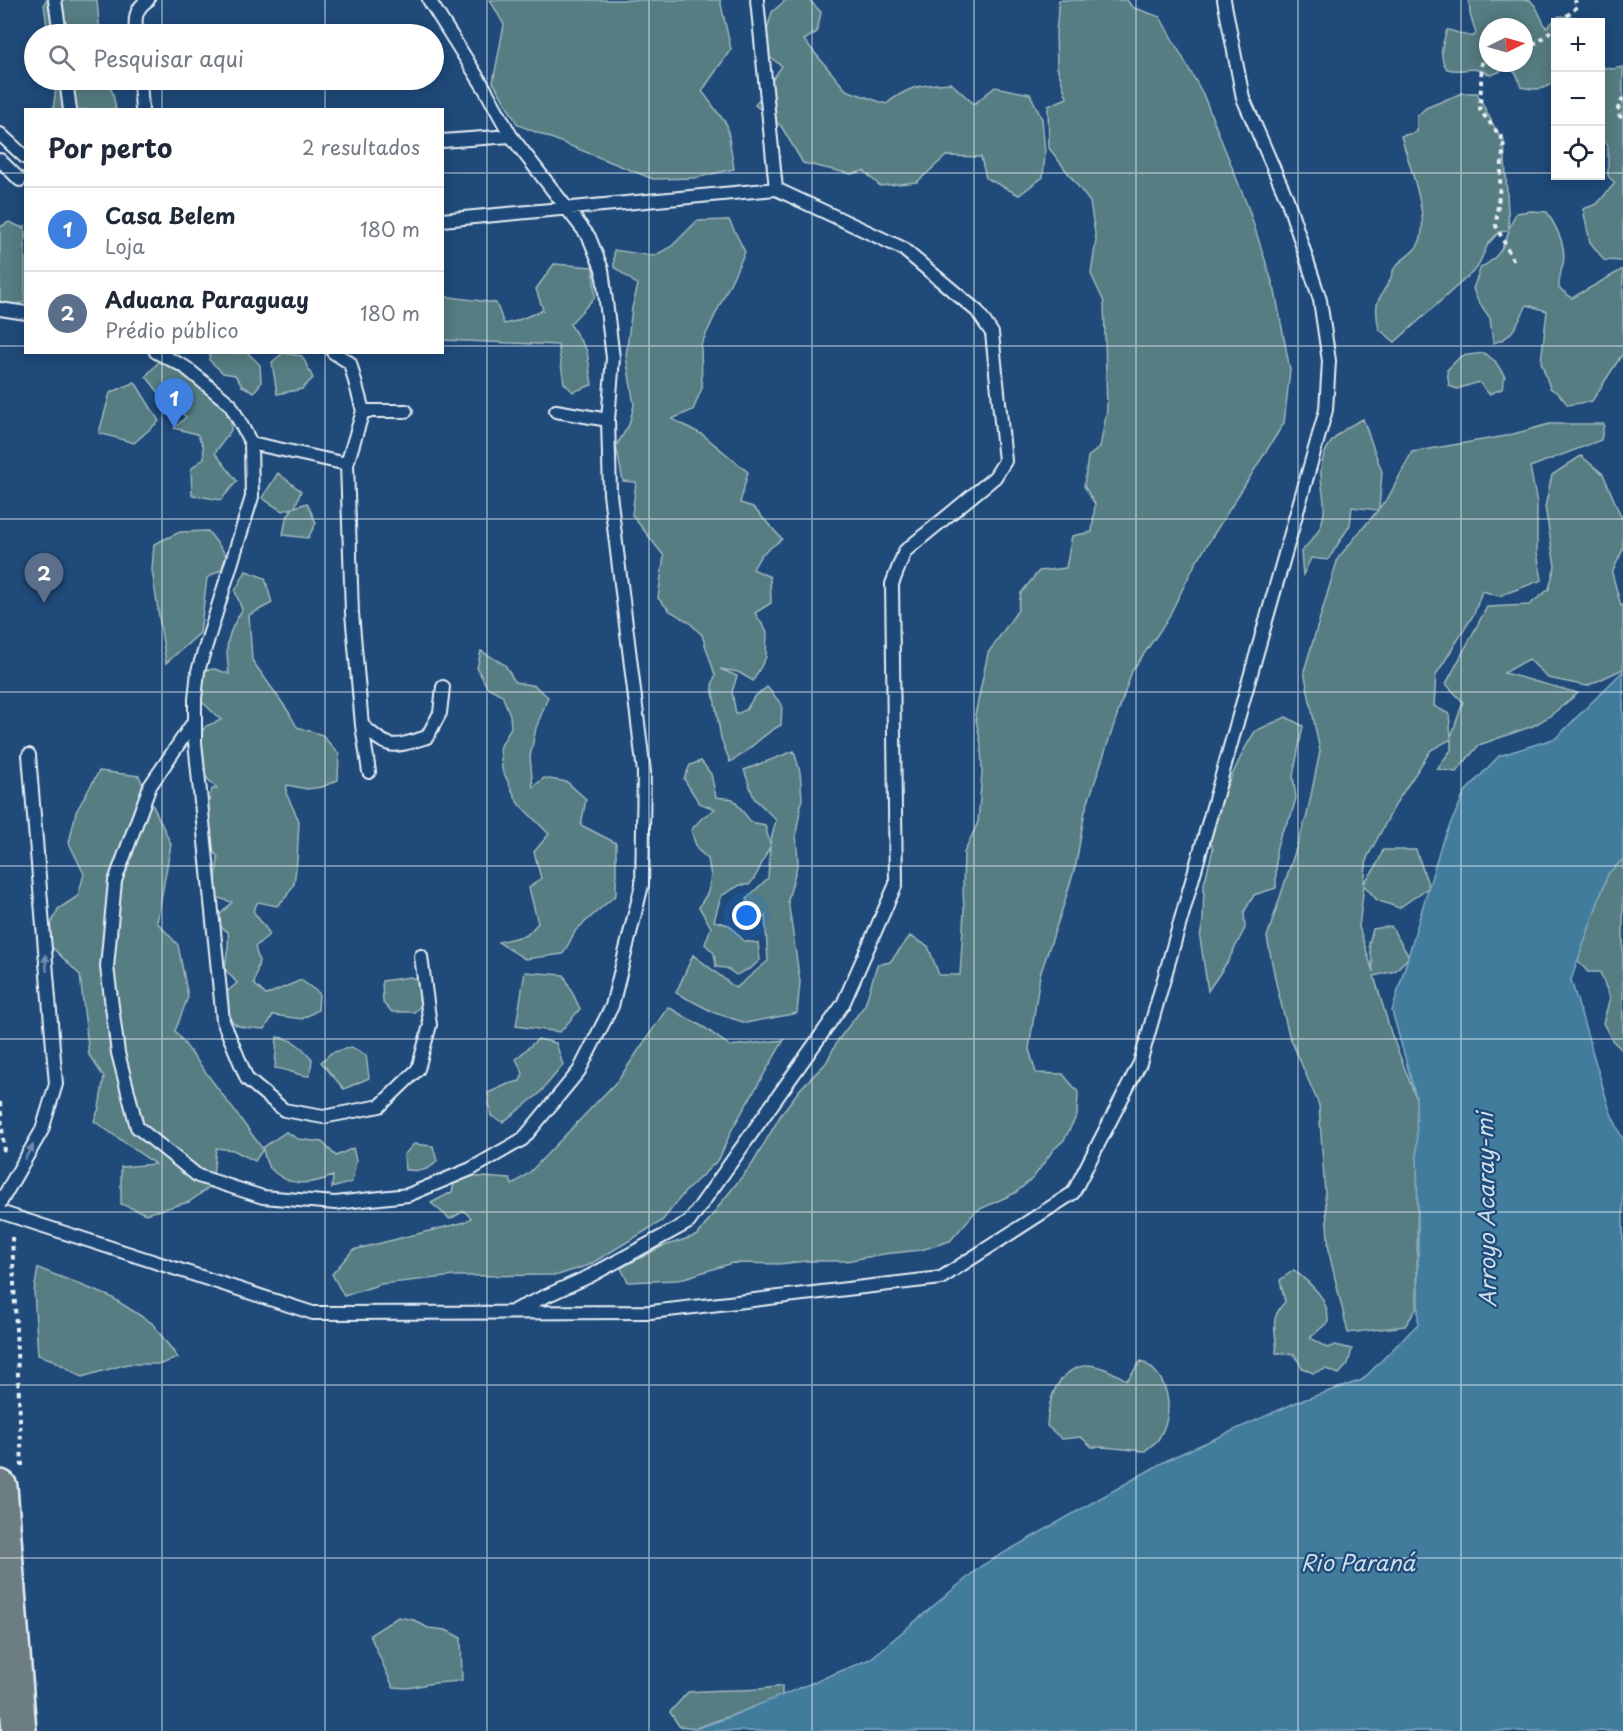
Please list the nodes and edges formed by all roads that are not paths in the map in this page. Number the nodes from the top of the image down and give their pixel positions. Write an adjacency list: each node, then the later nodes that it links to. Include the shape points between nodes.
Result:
1 (55, 0): 6 (lane)
2 (148, 0): 7 (lane, via 141,4)
3 (429, 0): 13 (lane)
4 (757, 0): 18 (lane)
5 (1224, 0): 39 (lane, via 1243,98 1287,199 1320,300 1329,361 1326,410 1140,1063 1073,1193 941,1278 651,1312)
6 (59, 24)
7 (135, 24)
8 (67, 90): 10 (lane)
9 (141, 90): 11 (lane)
10 (70, 108)
11 (142, 108)
12 (0, 134): 15 (lane)
13 (511, 136): 14 (lane); 19 (lane)
14 (444, 141)
15 (24, 156)
16 (0, 160): 17 (lane)
17 (20, 180)
18 (776, 189): 19 (lane); 39 (lane, via 902,248 977,311 992,333 1005,461 995,477 905,552 892,584 896,884 843,1004 690,1222 590,1276)
19 (566, 207): 20 (lane); 28 (lane, via 589,237 602,268 612,358)
20 (444, 220)
21 (0, 309): 22 (lane)
22 (24, 313)
23 (160, 354): 29 (lane, via 185,367 230,404)
24 (336, 354): 25 (lane, via 350,363)
25 (363, 411): 26 (lane); 30 (lane)
26 (406, 411)
27 (556, 411): 28 (lane)
28 (608, 420): 32 (lane, via 609,494 644,772 642,885 612,1006 579,1071 522,1139 471,1169 408,1195 335,1203 263,1197 198,1176 137,1127 118,1053 107,967 115,881 150,786)
29 (251, 443): 30 (lane); 32 (lane, via 252,497 198,671)
30 (347, 464): 33 (lane, via 352,613)
31 (443, 687): 33 (lane, via 440,713 427,737 399,746 381,742)
32 (195, 720): 36 (lane, via 223,1020 247,1079 284,1110 323,1117 380,1106 418,1069 430,1024)
33 (362, 725): 35 (lane)
34 (29, 755): 37 (lane, one-way to 34, via 42,1130 56,1084)
35 (369, 772)
36 (421, 956)
37 (0, 1203)
38 (6, 1214): 39 (lane, via 313,1312)
39 (510, 1312)
40 (0, 1486): 41 (highway)
41 (20, 1731)

